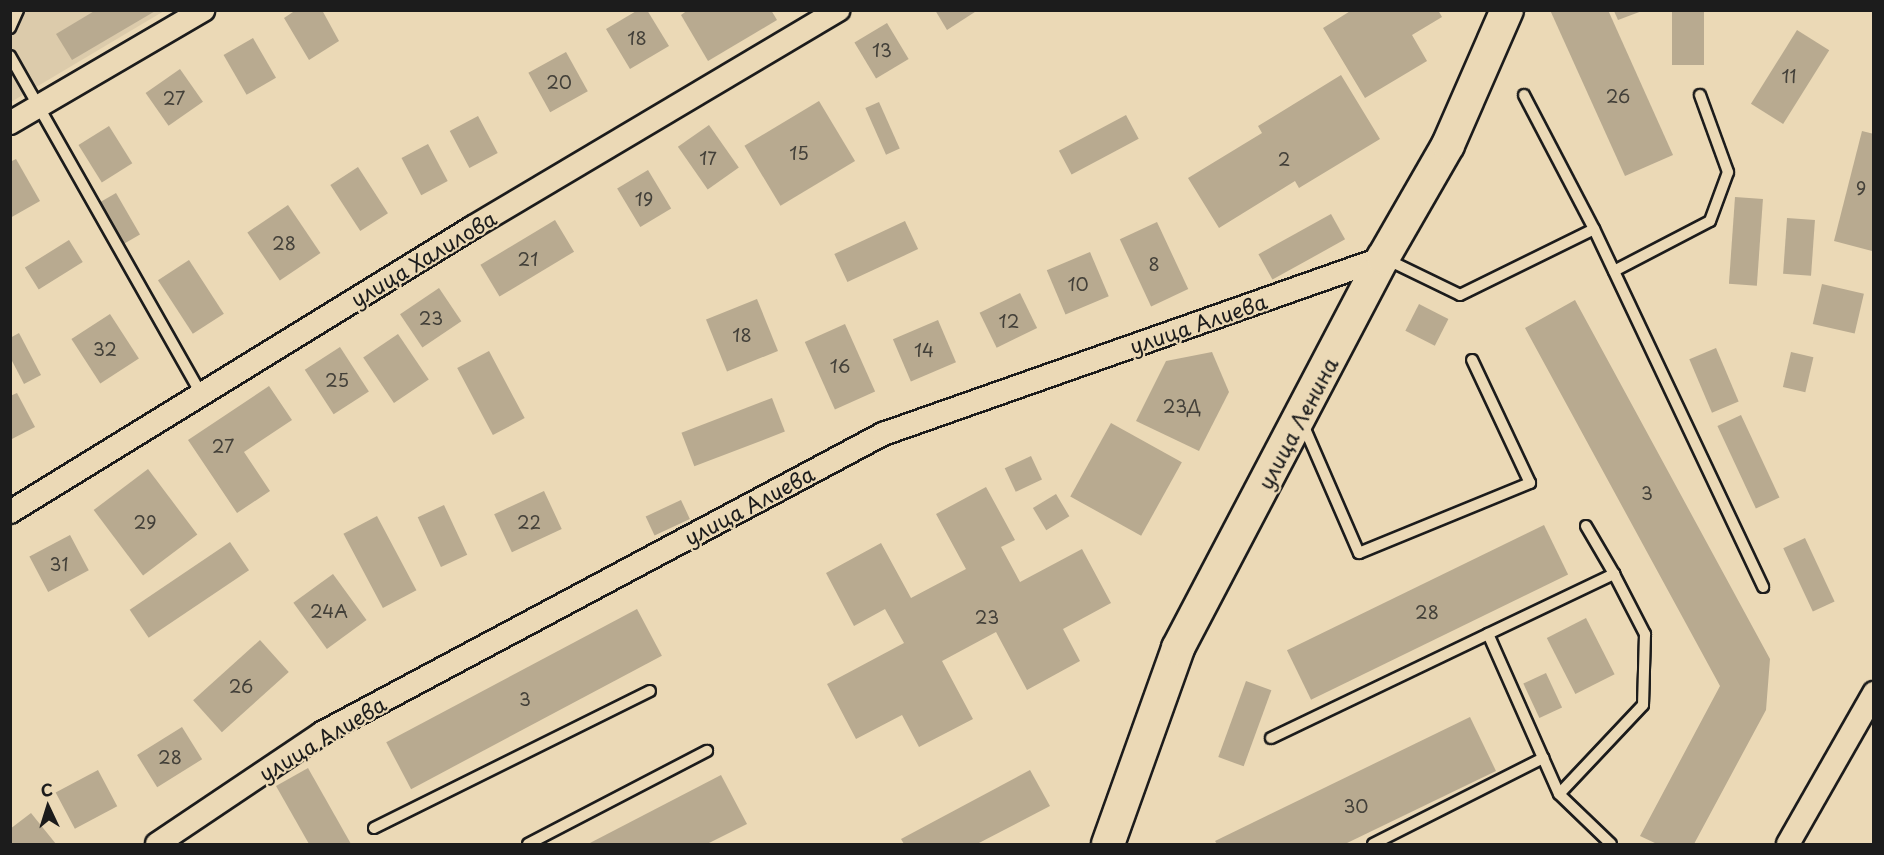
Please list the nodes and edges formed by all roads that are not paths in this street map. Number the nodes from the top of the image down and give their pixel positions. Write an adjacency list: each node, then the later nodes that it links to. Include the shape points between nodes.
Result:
1 (18, 10): 5 (lane)
2 (203, 10): 9 (street)
3 (838, 10): 15 (street, улица Халилова)
4 (1507, 10): 12 (main road, улица Ленина, via 1448,145)
5 (10, 28)
6 (10, 56): 9 (lane)
7 (1524, 94): 11 (lane)
8 (1700, 95): 13 (lane, via 1728,172 1710,221)
9 (37, 108): 10 (street); 15 (lane)
10 (10, 123)
11 (1594, 229): 12 (lane, via 1460,295); 13 (lane)
12 (1383, 258): 16 (main road, улица Ленина); 29 (street, улица Алиева, via 883,434 331,728)
13 (1614, 271): 20 (lane)
14 (1472, 360): 16 (lane, via 1530,483 1359,553)
15 (201, 394): 17 (street, улица Халилова)
16 (1300, 416): 31 (main road, улица Ленина, via 1178,648)
17 (10, 512)
18 (1586, 526): 19 (lane)
19 (1614, 574): 21 (lane); 27 (lane, via 1645,634 1643,705)
20 (1762, 587)
21 (1488, 634): 24 (lane); 26 (lane)
22 (650, 691): 28 (lane)
23 (1874, 693): 34 (street)
24 (1271, 738)
25 (707, 751): 30 (lane)
26 (1543, 758): 27 (lane); 32 (lane)
27 (1559, 794): 33 (lane)
28 (374, 828)
29 (157, 844)
30 (528, 844)
31 (1108, 844)
32 (1373, 844)
33 (1611, 844)
34 (1788, 844)

